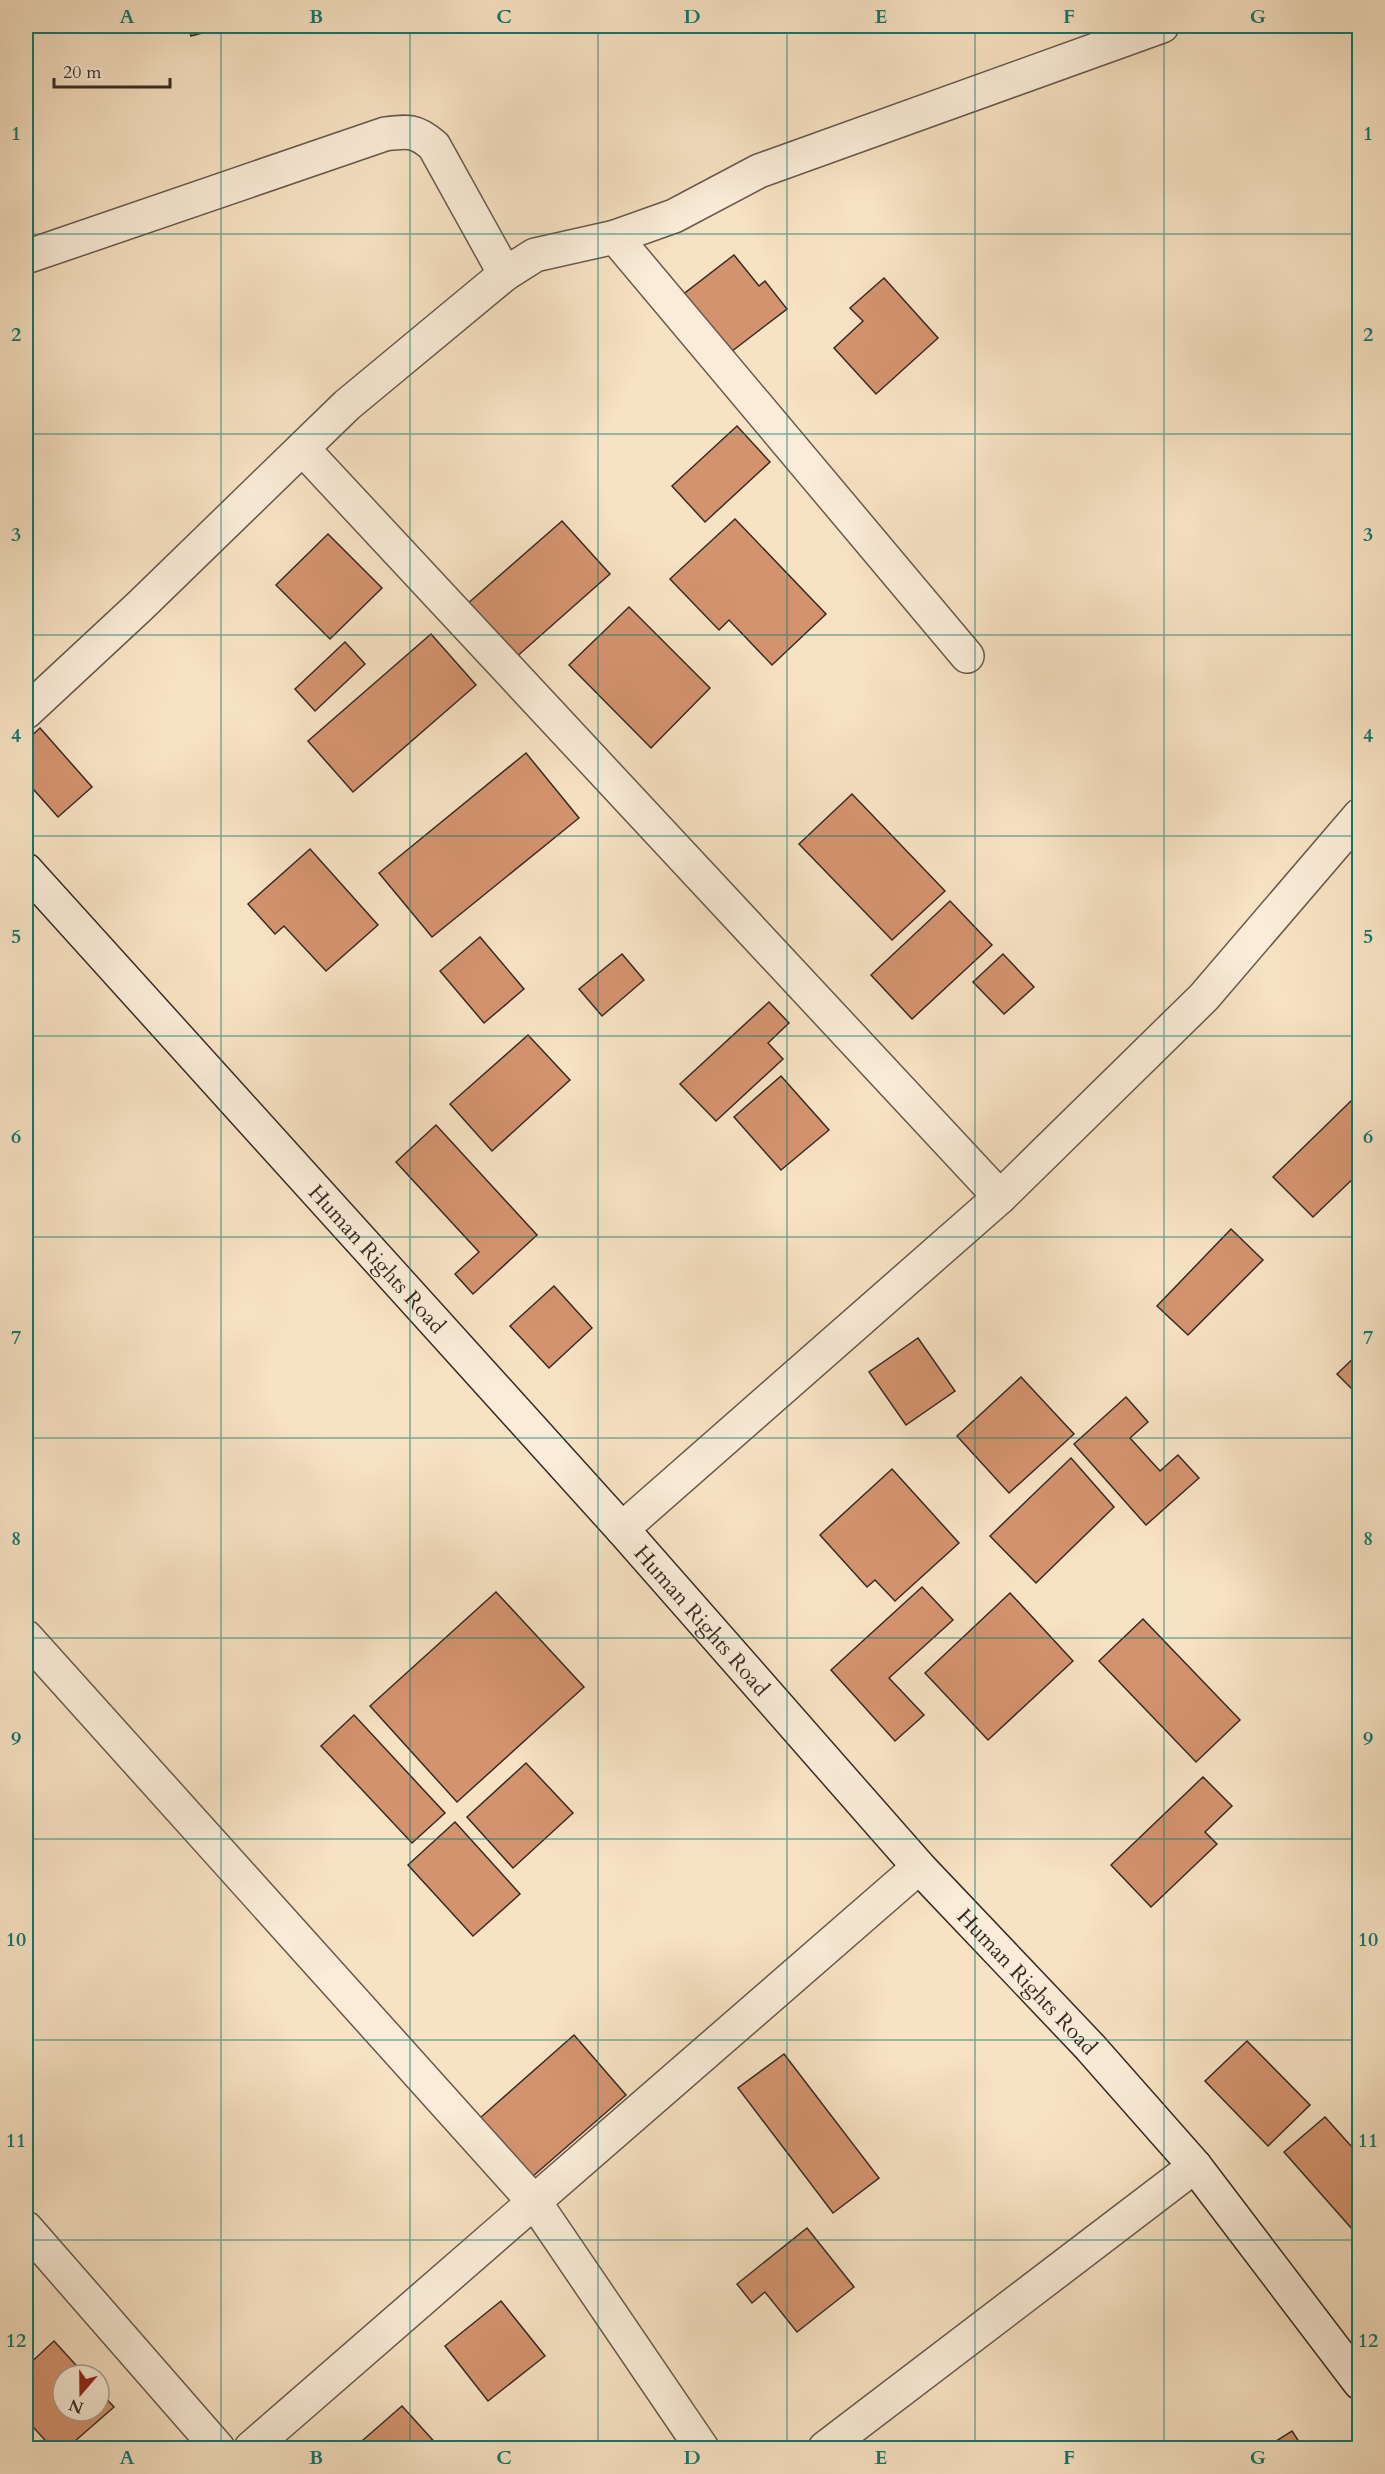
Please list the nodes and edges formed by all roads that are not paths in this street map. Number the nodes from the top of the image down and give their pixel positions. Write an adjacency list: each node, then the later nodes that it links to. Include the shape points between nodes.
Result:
1 (1162, 26): 2 (street, via 759,171 674,216)
2 (615, 237): 4 (street, via 535,255); 6 (street)
3 (26, 257): 4 (street, via 385,134 404,131 420,134 434,146)
4 (505, 274): 5 (street, via 347,405)
5 (303, 449): 7 (street); 10 (street)
6 (967, 656)
7 (26, 712)
8 (1359, 814): 10 (street, via 1204,997)
9 (26, 870): 11 (street, Human Rights Road)
10 (1000, 1197): 11 (street)
11 (622, 1529): 13 (street, Human Rights Road)
12 (26, 1637): 15 (street)
13 (919, 1868): 14 (street, Human Rights Road, via 1090,2047); 15 (street)
14 (1195, 2166): 17 (street, Human Rights Road); 21 (street)
15 (536, 2204): 19 (street); 20 (street)
16 (26, 2228): 18 (street)
17 (1359, 2383)
18 (218, 2448)
19 (251, 2448)
20 (702, 2448)
21 (825, 2448)

